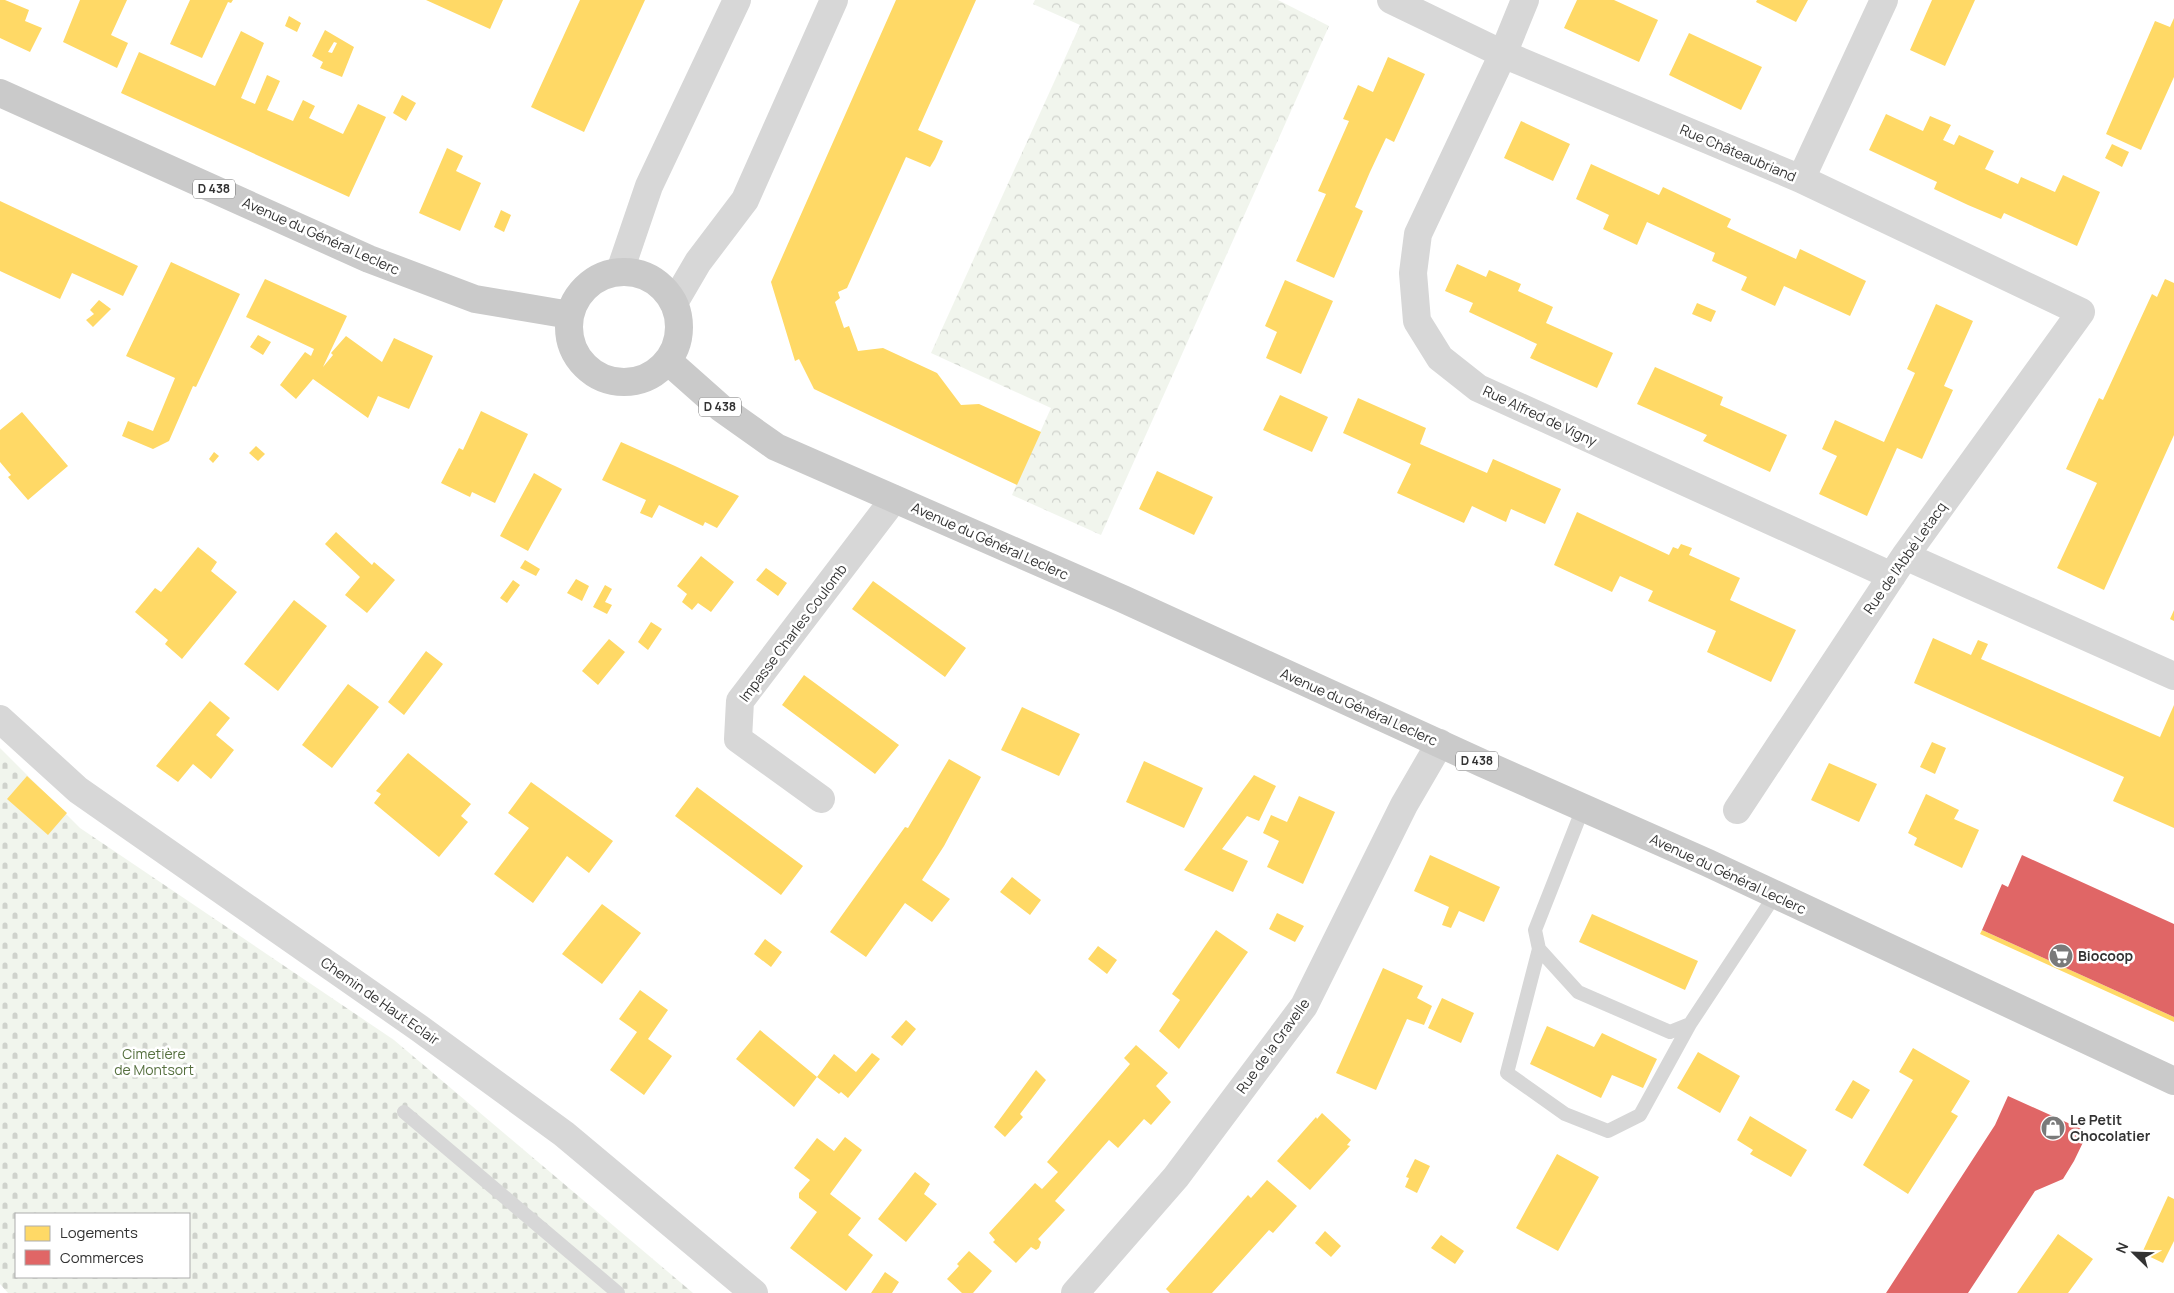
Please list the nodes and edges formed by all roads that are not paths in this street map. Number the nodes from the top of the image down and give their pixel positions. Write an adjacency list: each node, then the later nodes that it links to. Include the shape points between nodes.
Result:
1 (737, 0): 9 (street, via 649,186)
2 (834, 0): 10 (street, via 745,200 698,262)
3 (1391, 0): 6 (street, Rue Châteaubriand)
4 (1525, 0): 6 (street, Rue Alfred de Vigny)
5 (1884, 0): 8 (street)
6 (1503, 54): 8 (street, Rue Châteaubriand); 15 (street, Rue Alfred de Vigny, via 1418,234 1413,273 1417,321 1440,358 1478,388)
7 (0, 93): 12 (main road, Avenue du Général Leclerc / D 438, via 429,283 475,299)
8 (1801, 179): 11 (street, Rue Châteaubriand)
9 (620, 272): 10 (main road, via 634,272 658,283); 12 (main road, via 598,278 580,294)
10 (674, 303): 13 (main road, via 679,333)
11 (2081, 312): 15 (street, Rue de l'Abbé Letacq)
12 (570, 315): 13 (main road, via 568,332 573,348 593,373 608,380 641,380)
13 (668, 361): 14 (main road, Avenue du Général Leclerc / D 438, via 722,408 776,447)
14 (894, 499): 18 (main road, Avenue du Général Leclerc / D 438, via 1124,599); 19 (street, Impasse Charles Coulomb, via 740,701 738,739)
15 (1899, 566): 16 (street, Rue Alfred de Vigny); 21 (street, Rue de l'Abbé Letacq)
16 (2174, 676)
17 (0, 719): 28 (street, Chemin de Haut Eclair, via 78,790 419,1028 564,1134)
18 (1440, 743): 20 (main road, Avenue du Général Leclerc / D 438); 29 (street, Rue de la Gravelle, via 1404,805 1304,1006 1176,1177)
19 (821, 799)
20 (1583, 808): 22 (main road, Avenue du Général Leclerc / D 438); 23 (lane, via 1535,930)
21 (1737, 810)
22 (1775, 895): 24 (lane); 25 (main road, Avenue du Général Leclerc / D 438)
23 (1539, 949): 24 (lane, via 1578,992 1670,1032); 24 (lane, via 1507,1073 1565,1114 1608,1131 1640,1115)
24 (1690, 1024)
25 (2174, 1081)
26 (404, 1112): 27 (lane)
27 (618, 1293)
28 (754, 1293)
29 (1075, 1293)

